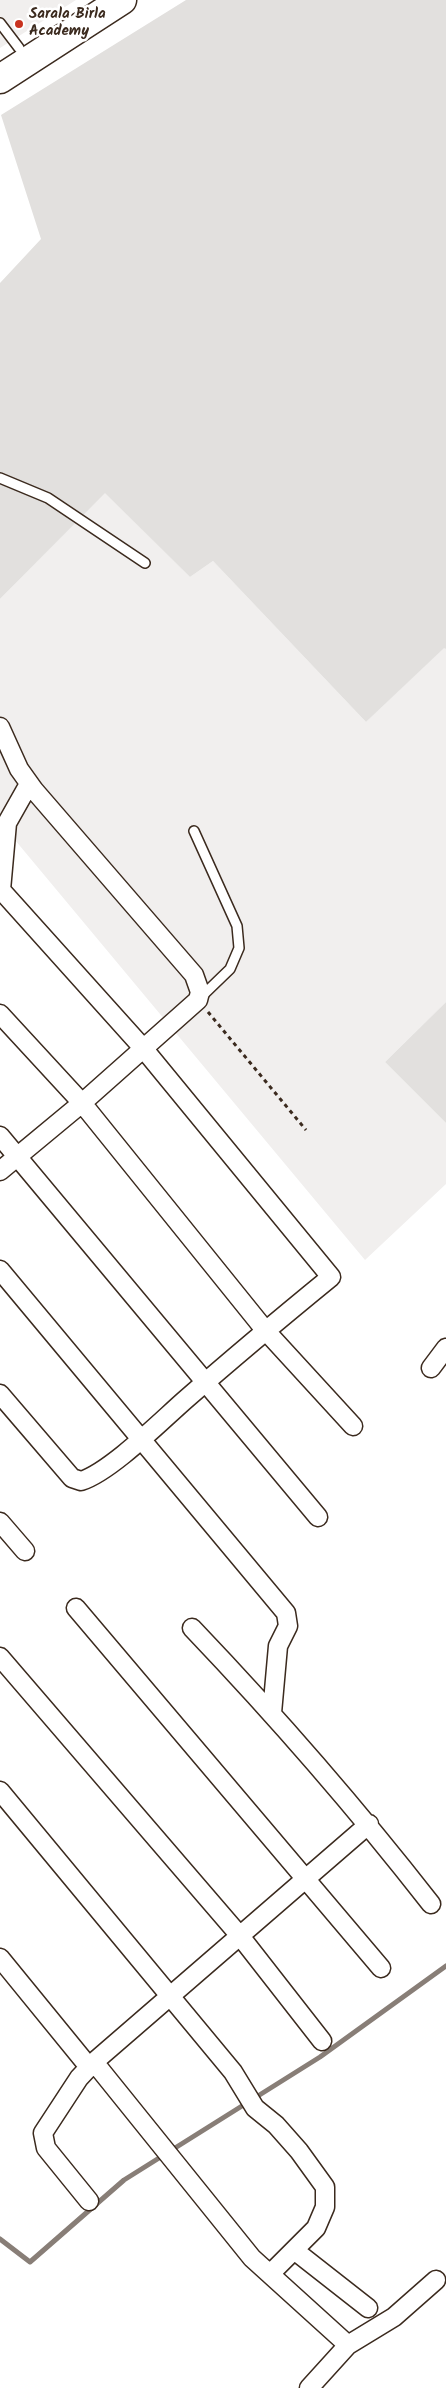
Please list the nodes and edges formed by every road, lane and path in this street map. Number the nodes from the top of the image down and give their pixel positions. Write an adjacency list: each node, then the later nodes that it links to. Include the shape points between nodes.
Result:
1 (94, 0): 4 (main road)
2 (122, 0): 5 (main road)
3 (0, 23): 4 (lane)
4 (10, 54)
5 (0, 79)
6 (0, 478): 7 (lane, via 48,498)
7 (145, 564)
8 (0, 727): 9 (street)
9 (29, 784): 11 (street, via 7,823); 12 (street, via 194,975 200,992)
10 (194, 832): 12 (lane, via 237,926 239,948 230,969)
11 (0, 890): 14 (street)
12 (198, 1000): 14 (street); 16 (path)
13 (0, 1014): 15 (street)
14 (143, 1048): 15 (street); 21 (street, via 331,1277)
15 (82, 1103): 18 (street); 21 (street)
16 (306, 1130)
17 (0, 1136): 18 (street)
18 (18, 1156): 19 (street); 24 (street)
19 (0, 1171)
20 (0, 1270): 27 (street)
21 (266, 1330): 24 (street); 26 (street)
22 (446, 1348): 23 (street)
23 (431, 1368)
24 (204, 1384): 27 (street); 28 (street)
25 (0, 1394): 27 (street, via 72,1478 80,1482 92,1478)
26 (353, 1426)
27 (142, 1438): 34 (street, via 286,1613 288,1626 278,1646)
28 (318, 1517)
29 (0, 1522): 30 (street)
30 (25, 1551)
31 (76, 1608): 37 (street)
32 (192, 1628): 34 (street)
33 (0, 1657): 39 (street)
34 (272, 1713): 36 (street)
35 (0, 1791): 42 (street)
36 (369, 1824): 37 (street); 38 (street)
37 (307, 1878): 39 (street); 41 (street)
38 (431, 1904)
39 (240, 1936): 42 (street); 43 (street)
40 (0, 1958): 44 (street)
41 (381, 1968)
42 (170, 1996): 44 (street); 46 (street, via 233,2072 251,2102 293,2144 324,2187 325,2207 316,2228)
43 (322, 2042)
44 (91, 2064): 45 (street, via 43,2133 46,2148); 47 (street, via 252,2258)
45 (89, 2201)
46 (294, 2250): 47 (street); 49 (street)
47 (270, 2274): 50 (street)
48 (436, 2280): 50 (street, via 394,2317)
49 (368, 2308)
50 (348, 2345): 51 (street)
51 (309, 2388)

